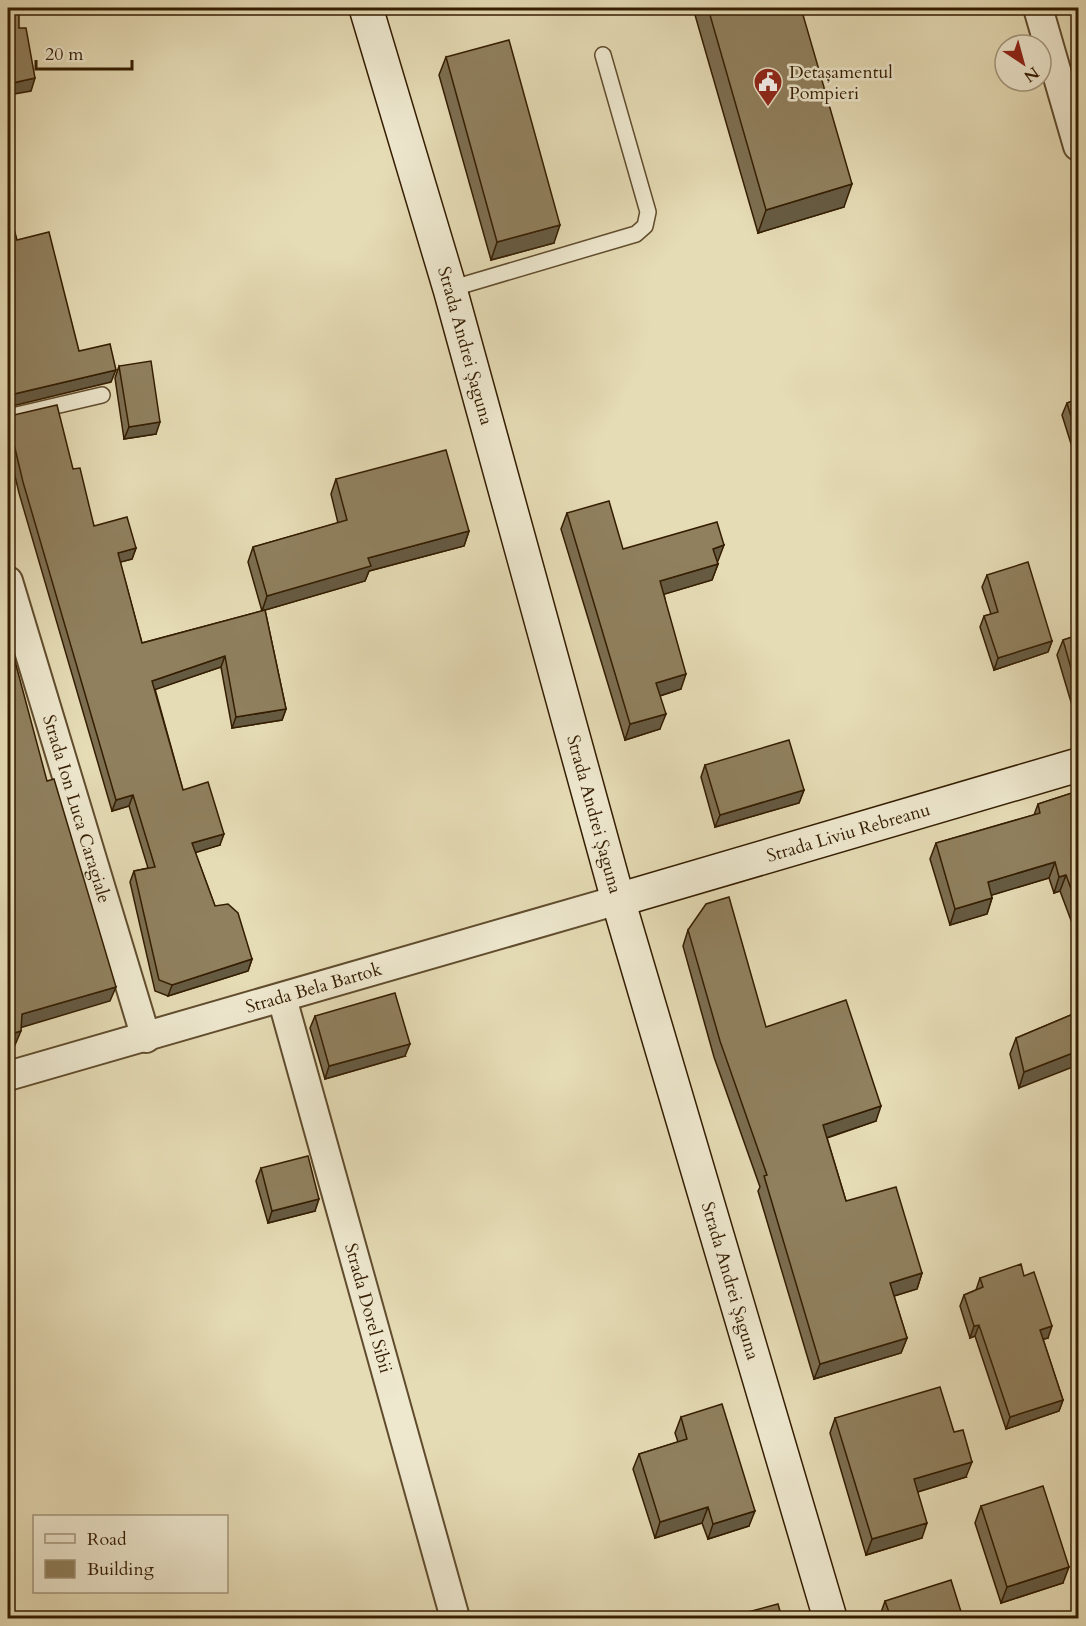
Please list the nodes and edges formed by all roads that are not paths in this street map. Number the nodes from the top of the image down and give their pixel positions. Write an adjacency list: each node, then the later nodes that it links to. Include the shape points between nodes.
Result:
1 (366, 8): 5 (main road, Strada Andrei Șaguna)
2 (1038, 8): 4 (street)
3 (603, 56): 5 (lane, via 648,212 645,226 636,234)
4 (1078, 146)
5 (450, 289): 10 (main road, Strada Andrei Șaguna)
6 (102, 395): 7 (lane)
7 (8, 417)
8 (8, 581): 12 (street, Strada Ion Luca Caragiale)
9 (1078, 765): 10 (main road, Strada Liviu Rebreanu)
10 (618, 900): 11 (street, Strada Bela Bartok); 15 (main road, Strada Andrei Șaguna)
11 (282, 998): 12 (street, Strada Bela Bartok); 14 (street, Strada Dorel Sibii)
12 (146, 1038): 13 (street, Strada Bela Bartok)
13 (8, 1076)
14 (455, 1618)
15 (830, 1618)

